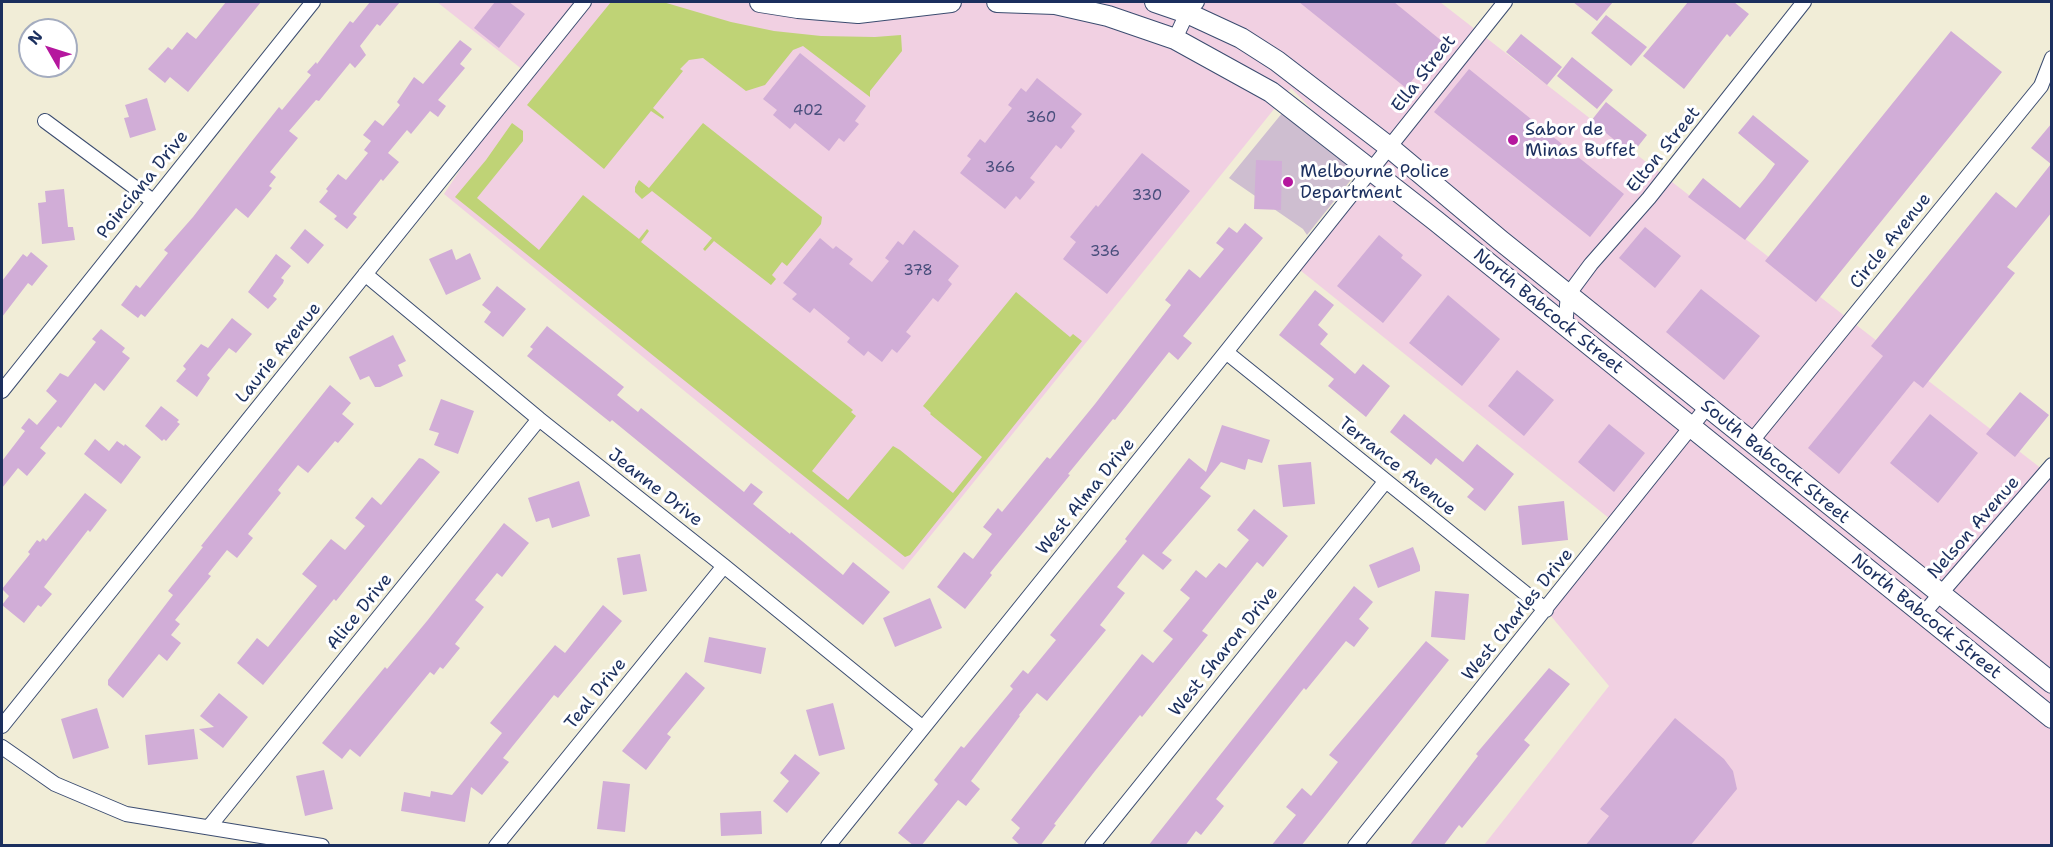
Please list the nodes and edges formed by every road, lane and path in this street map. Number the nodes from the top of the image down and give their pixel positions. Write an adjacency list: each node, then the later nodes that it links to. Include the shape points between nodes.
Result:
1 (313, 2): 15 (street, Poinciana Drive)
2 (584, 2): 17 (street, Laurie Avenue)
3 (760, 2): 4 (main road, via 858,13)
4 (951, 2)
5 (997, 2): 10 (main road, North Babcock Street, via 1055,4 1108,16)
6 (1155, 2): 9 (main road, North Babcock Street)
7 (1505, 2): 13 (street, Ella Street)
8 (1804, 2): 18 (street, Elton Street)
9 (1192, 7): 10 (street); 13 (main road, North Babcock Street, via 1277,62)
10 (1175, 39): 14 (main road, North Babcock Street, via 1271,92)
11 (2052, 58): 25 (street, Circle Avenue, via 2041,86)
12 (45, 121): 15 (street)
13 (1389, 147): 14 (street, Ella Street); 16 (main road, North Babcock Street)
14 (1371, 170): 19 (main road, North Babcock Street); 20 (street, West Alma Drive)
15 (153, 201): 21 (street, Poinciana Drive)
16 (1500, 240): 18 (main road, South Babcock Street)
17 (365, 274): 23 (street, Jeanne Drive); 34 (street, Laurie Avenue)
18 (1568, 295): 19 (street); 22 (main road, South Babcock Street)
19 (1565, 326): 24 (main road, North Babcock Street)
20 (1226, 352): 27 (street, Terrance Avenue); 35 (street, West Alma Drive)
21 (2, 391)
22 (1707, 407): 24 (street, West Charles Drive); 25 (main road, South Babcock Street)
23 (539, 418): 28 (street, Jeanne Drive); 37 (street, Alice Drive)
24 (1691, 428): 30 (street, West Charles Drive); 31 (main road, North Babcock Street)
25 (1751, 442): 29 (main road, South Babcock Street)
26 (2052, 465): 29 (street, Nelson Avenue)
27 (1385, 482): 30 (street, Terrance Avenue); 41 (street, West Sharon Drive)
28 (724, 566): 35 (street, Jeanne Drive); 39 (street, Teal Drive)
29 (1941, 595): 31 (street, Nelson Avenue); 32 (main road, South Babcock Street)
30 (1546, 610): 42 (street, West Charles Drive)
31 (1923, 614): 33 (main road, North Babcock Street)
32 (2052, 683)
33 (2052, 718)
34 (2, 726)
35 (923, 728): 40 (street, West Alma Drive)
36 (2, 747): 37 (street, via 55,784 126,814)
37 (209, 827): 38 (street)
38 (322, 846)
39 (496, 846)
40 (828, 846)
41 (1092, 846)
42 (1355, 846)

